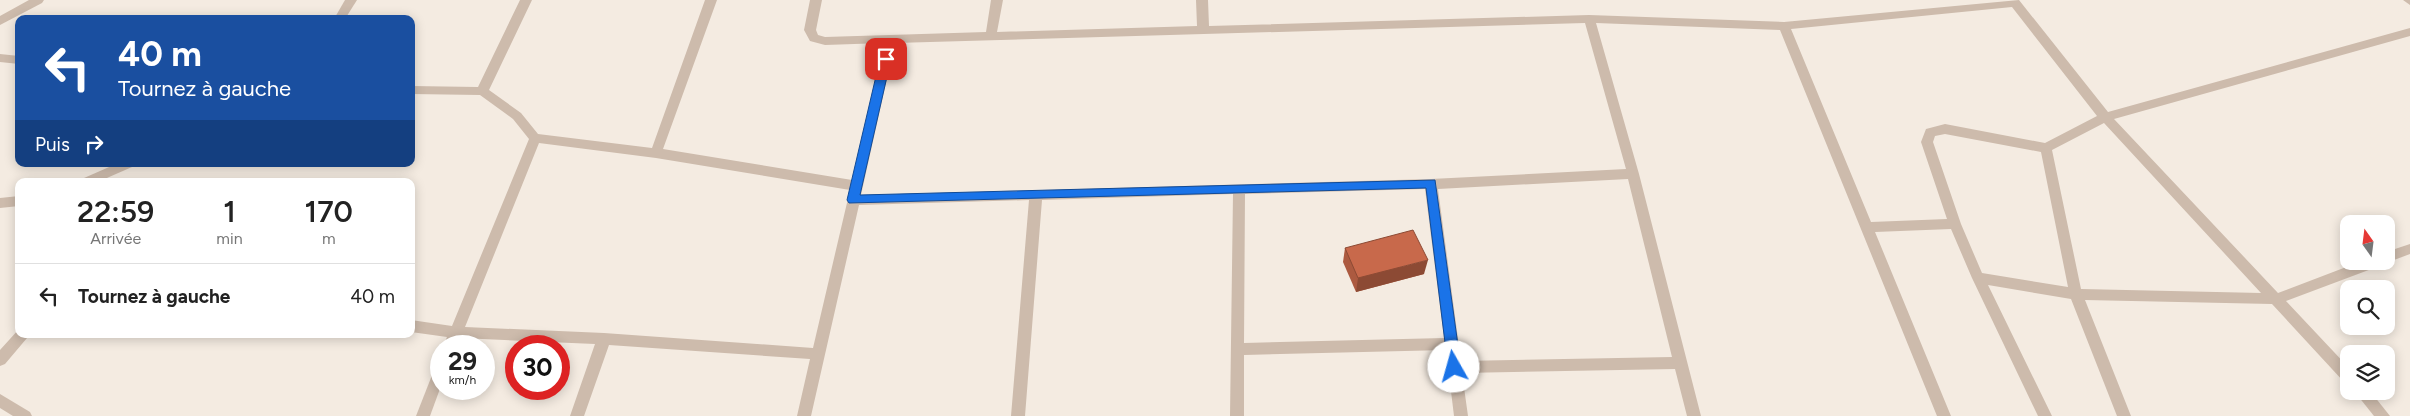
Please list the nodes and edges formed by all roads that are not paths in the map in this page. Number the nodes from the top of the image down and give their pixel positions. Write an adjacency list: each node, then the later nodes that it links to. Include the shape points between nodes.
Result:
1 (38, 0): 11 (street)
2 (526, 0): 20 (street)
3 (711, 0): 24 (street)
4 (816, 0): 16 (street, via 810,30 814,38 825,42)
5 (997, 0): 15 (street)
6 (1202, 0): 13 (street)
7 (347, 1): 9 (street)
8 (2013, 2): 12 (street); 21 (street)
9 (341, 15)
10 (1589, 19): 12 (street); 13 (street); 26 (street)
11 (0, 21)
12 (1784, 26): 36 (street)
13 (1203, 29): 15 (street)
14 (2410, 32): 21 (street)
15 (992, 37): 16 (street)
16 (890, 41): 29 (street)
17 (0, 58): 18 (street)
18 (15, 60)
19 (415, 90): 20 (street)
20 (482, 91): 22 (street, via 517,116)
21 (2105, 118): 23 (street); 42 (street)
22 (535, 138): 24 (street); 44 (street)
23 (2046, 148): 35 (street, via 1945,129 1930,132 1927,142); 41 (street)
24 (656, 153): 29 (street)
25 (121, 167): 27 (street)
26 (1633, 174): 28 (street); 52 (street)
27 (95, 178)
28 (1431, 184): 30 (street); 48 (street)
29 (856, 186): 32 (street)
30 (1239, 189): 31 (street); 49 (street)
31 (1036, 195): 32 (street); 62 (street)
32 (853, 200): 50 (street)
33 (15, 201): 34 (street)
34 (0, 203)
35 (1954, 224): 36 (street); 40 (street)
36 (1867, 227): 66 (street)
37 (2410, 249): 38 (street)
38 (2395, 255)
39 (2353, 270): 42 (street)
40 (1978, 278): 41 (street); 67 (street)
41 (2076, 294): 42 (street); 68 (street)
42 (2277, 299): 54 (street)
43 (415, 327): 44 (street)
44 (456, 332): 45 (street); 47 (street)
45 (455, 335)
46 (19, 338): 51 (street)
47 (604, 339): 50 (street); 60 (street)
48 (1452, 344): 49 (street); 53 (street)
49 (1238, 349): 63 (street)
50 (818, 354): 61 (street)
51 (0, 360)
52 (1681, 363): 53 (street); 65 (street)
53 (1454, 367): 64 (street)
54 (2340, 368)
55 (430, 398): 59 (street)
56 (0, 400): 58 (street)
57 (2369, 400): 69 (street)
58 (25, 416)
59 (423, 416)
60 (577, 416)
61 (804, 416)
62 (1018, 416)
63 (1237, 416)
64 (1461, 416)
65 (1694, 416)
66 (1944, 416)
67 (2046, 416)
68 (2124, 416)
69 (2383, 416)

